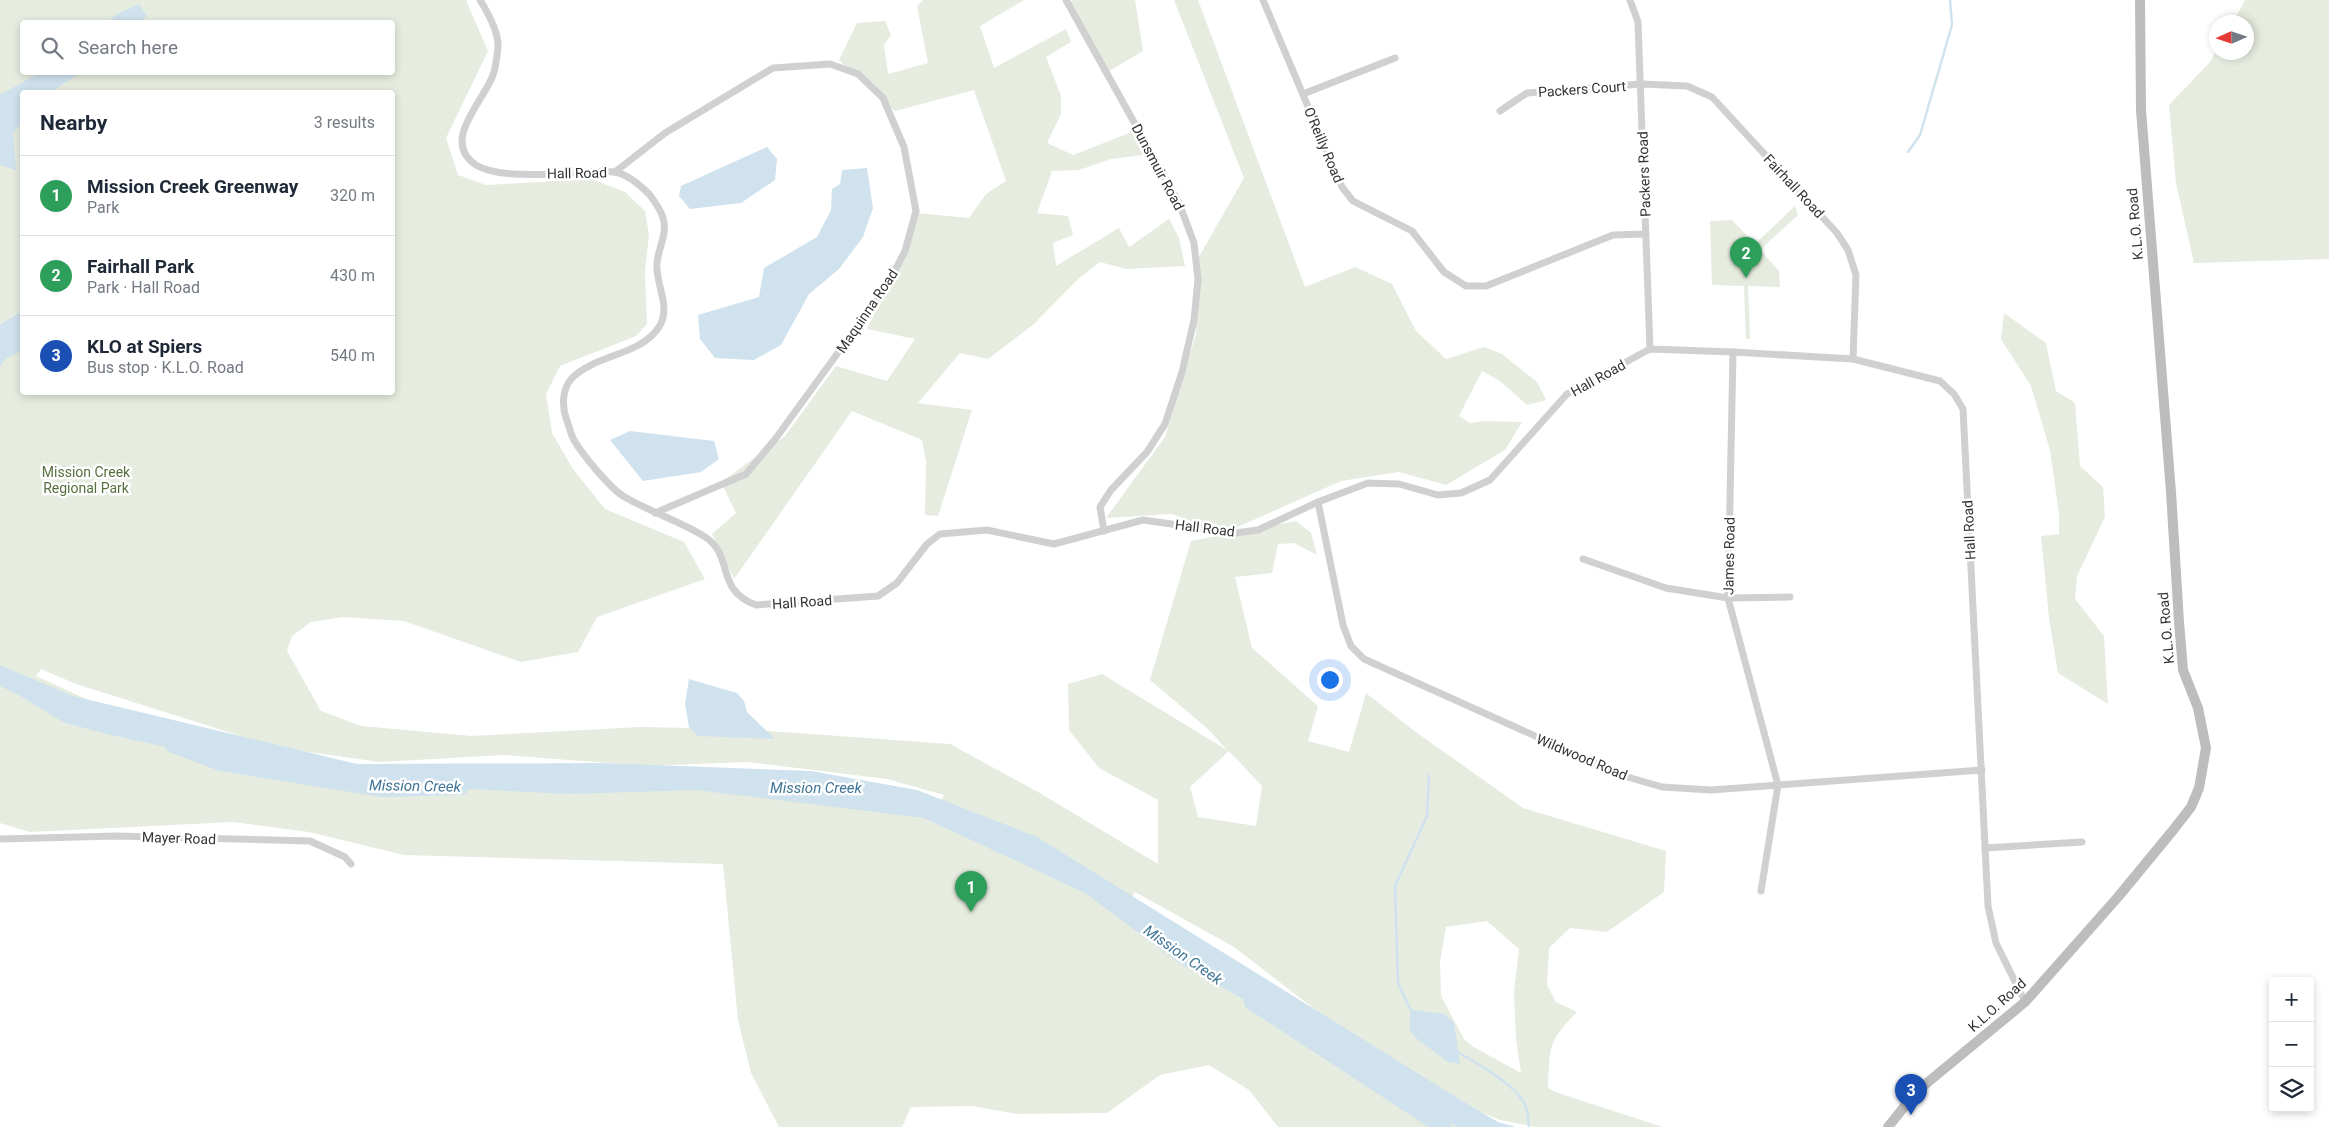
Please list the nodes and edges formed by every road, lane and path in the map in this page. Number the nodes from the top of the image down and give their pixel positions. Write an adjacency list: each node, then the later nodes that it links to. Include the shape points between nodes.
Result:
1 (480, 0): 10 (street, Hall Road, via 489,14 498,45 493,75 468,117 462,139 465,155 477,166 499,174)
2 (1066, 0): 17 (street, Dunsmuir Road, via 1179,203 1194,243 1198,279 1194,320 1165,424 1147,452 1110,490 1100,507)
3 (1263, 0): 8 (street, O'Reilly Road)
4 (1630, 0): 7 (street, Packers Road, via 1638,22)
5 (2140, 0): 28 (main road, K.L.O. Road, via 2141,110 2179,622 2184,670 2198,708 2206,748 2199,788 2191,807 2118,897)
6 (1395, 58): 8 (street)
7 (1641, 84): 9 (street, Packers Court, via 1527,93); 11 (street, Packers Road); 14 (street, Fairhall Road, via 1687,86 1712,97 1837,233 1848,250 1856,276)
8 (1303, 94): 11 (street, O'Reilly Road, via 1342,187 1353,201 1412,231 1444,272 1466,286 1486,286 1613,235)
9 (1500, 111)
10 (615, 172): 16 (street, Hall Road, via 639,184 658,205 664,220 665,233 657,262 657,278 665,306 660,326 644,342 593,364 572,378 564,392 564,410 573,438 591,464 620,494); 16 (street, Maquinna Road, via 665,133 773,68 830,64 858,74 883,98 904,146 916,211 905,251 888,284 746,474)
11 (1646, 234): 12 (street, Packers Road)
12 (1650, 349): 13 (street, Hall Road); 15 (street, Hall Road, via 1568,394 1490,480 1460,493 1438,495 1399,484 1368,483)
13 (1733, 352): 14 (street, Hall Road); 20 (street, James Road)
14 (1852, 359): 21 (street, Hall Road, via 1940,381 1954,394 1963,409)
15 (1318, 502): 17 (street, Hall Road, via 1258,530 1235,533 1143,520); 22 (street, Wildwood Road, via 1343,625 1351,646 1364,659 1624,776 1662,787 1701,789)
16 (655, 513): 17 (street, Hall Road, via 704,536 719,550 731,588 742,600 756,605 878,596 897,583 927,544 940,534 987,530 1054,544)
17 (1104, 531)
18 (1583, 559): 20 (street, via 1666,588)
19 (1790, 597): 20 (street)
20 (1728, 598): 22 (street, James Road)
21 (1982, 770): 22 (street, Wildwood Road); 25 (street, Hall Road)
22 (1778, 785): 27 (street)
23 (0, 839): 26 (street, Mayer Road, via 116,836 310,841 345,857)
24 (2082, 842): 25 (street)
25 (1985, 848): 28 (street, Hall Road, via 1988,906 1996,943)
26 (351, 864)
27 (1761, 891)
28 (2025, 1002): 29 (main road, K.L.O. Road, via 1916,1092)
29 (1888, 1127)

